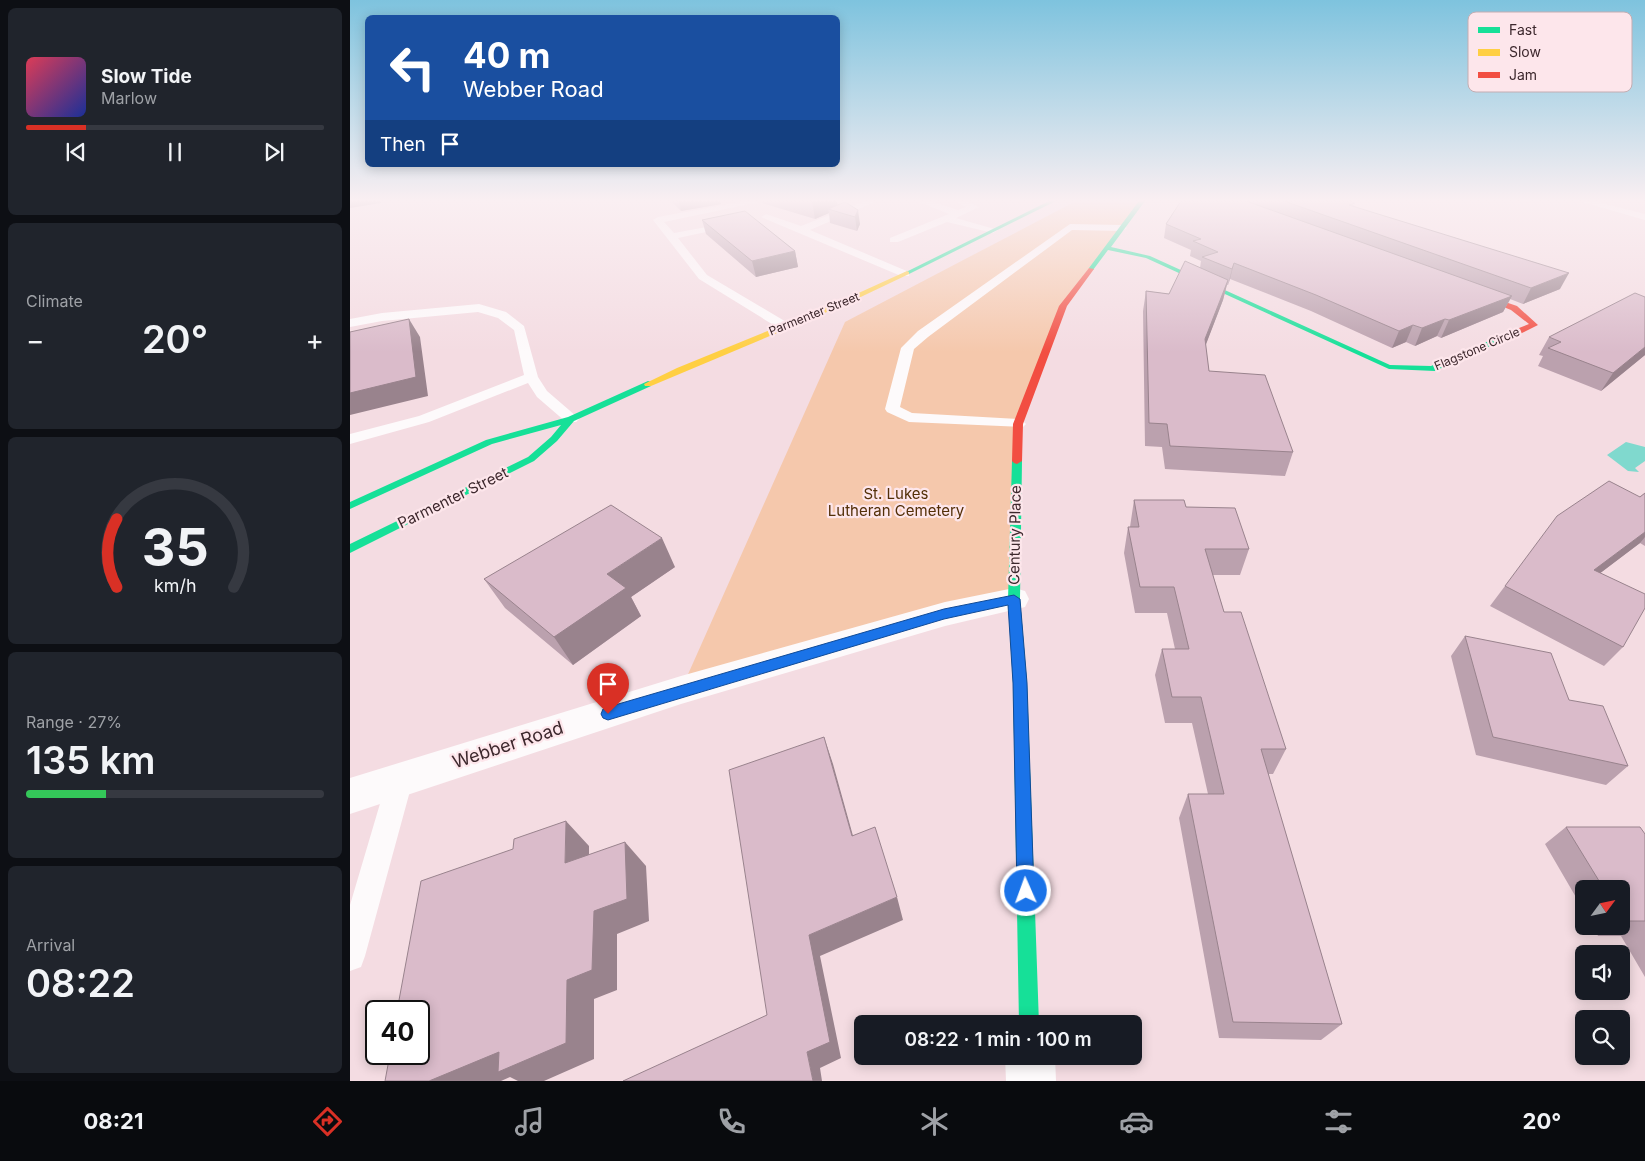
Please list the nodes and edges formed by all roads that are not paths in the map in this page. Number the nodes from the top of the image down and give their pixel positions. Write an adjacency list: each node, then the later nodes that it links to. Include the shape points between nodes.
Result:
1 (682, 251): 10 (lane, via 702,277)
2 (848, 251): 7 (lane)
3 (951, 251): 7 (street, Parmenter Street)
4 (1036, 251): 13 (lane, via 908,348 892,408 910,417)
5 (1104, 251): 13 (street, Century Place, via 1063,306)
6 (1125, 251): 8 (street, Flagstone Circle, via 1148,256 1389,367 1432,369 1534,326 1514,308)
7 (905, 274): 10 (street, Parmenter Street, via 858,297)
8 (1458, 288)
9 (350, 323): 11 (lane, via 480,308 502,314 520,329)
10 (784, 326): 12 (street, Parmenter Street)
11 (531, 377): 12 (lane, via 542,394); 14 (lane, via 424,419)
12 (571, 419): 15 (street, Parmenter Street, via 489,442); 16 (street, Parmenter Street, via 531,459)
13 (1018, 424): 17 (street, Century Place)
14 (350, 439)
15 (350, 506)
16 (350, 549)
17 (1014, 599): 18 (street, Webber Road, via 944,614 682,690); 21 (street, Century Place, via 1020,683)
18 (400, 780): 19 (street, Webber Road); 20 (lane)
19 (350, 796)
20 (350, 956)
21 (1029, 1015)
22 (1030, 1065): 23 (street)
23 (1031, 1081)

